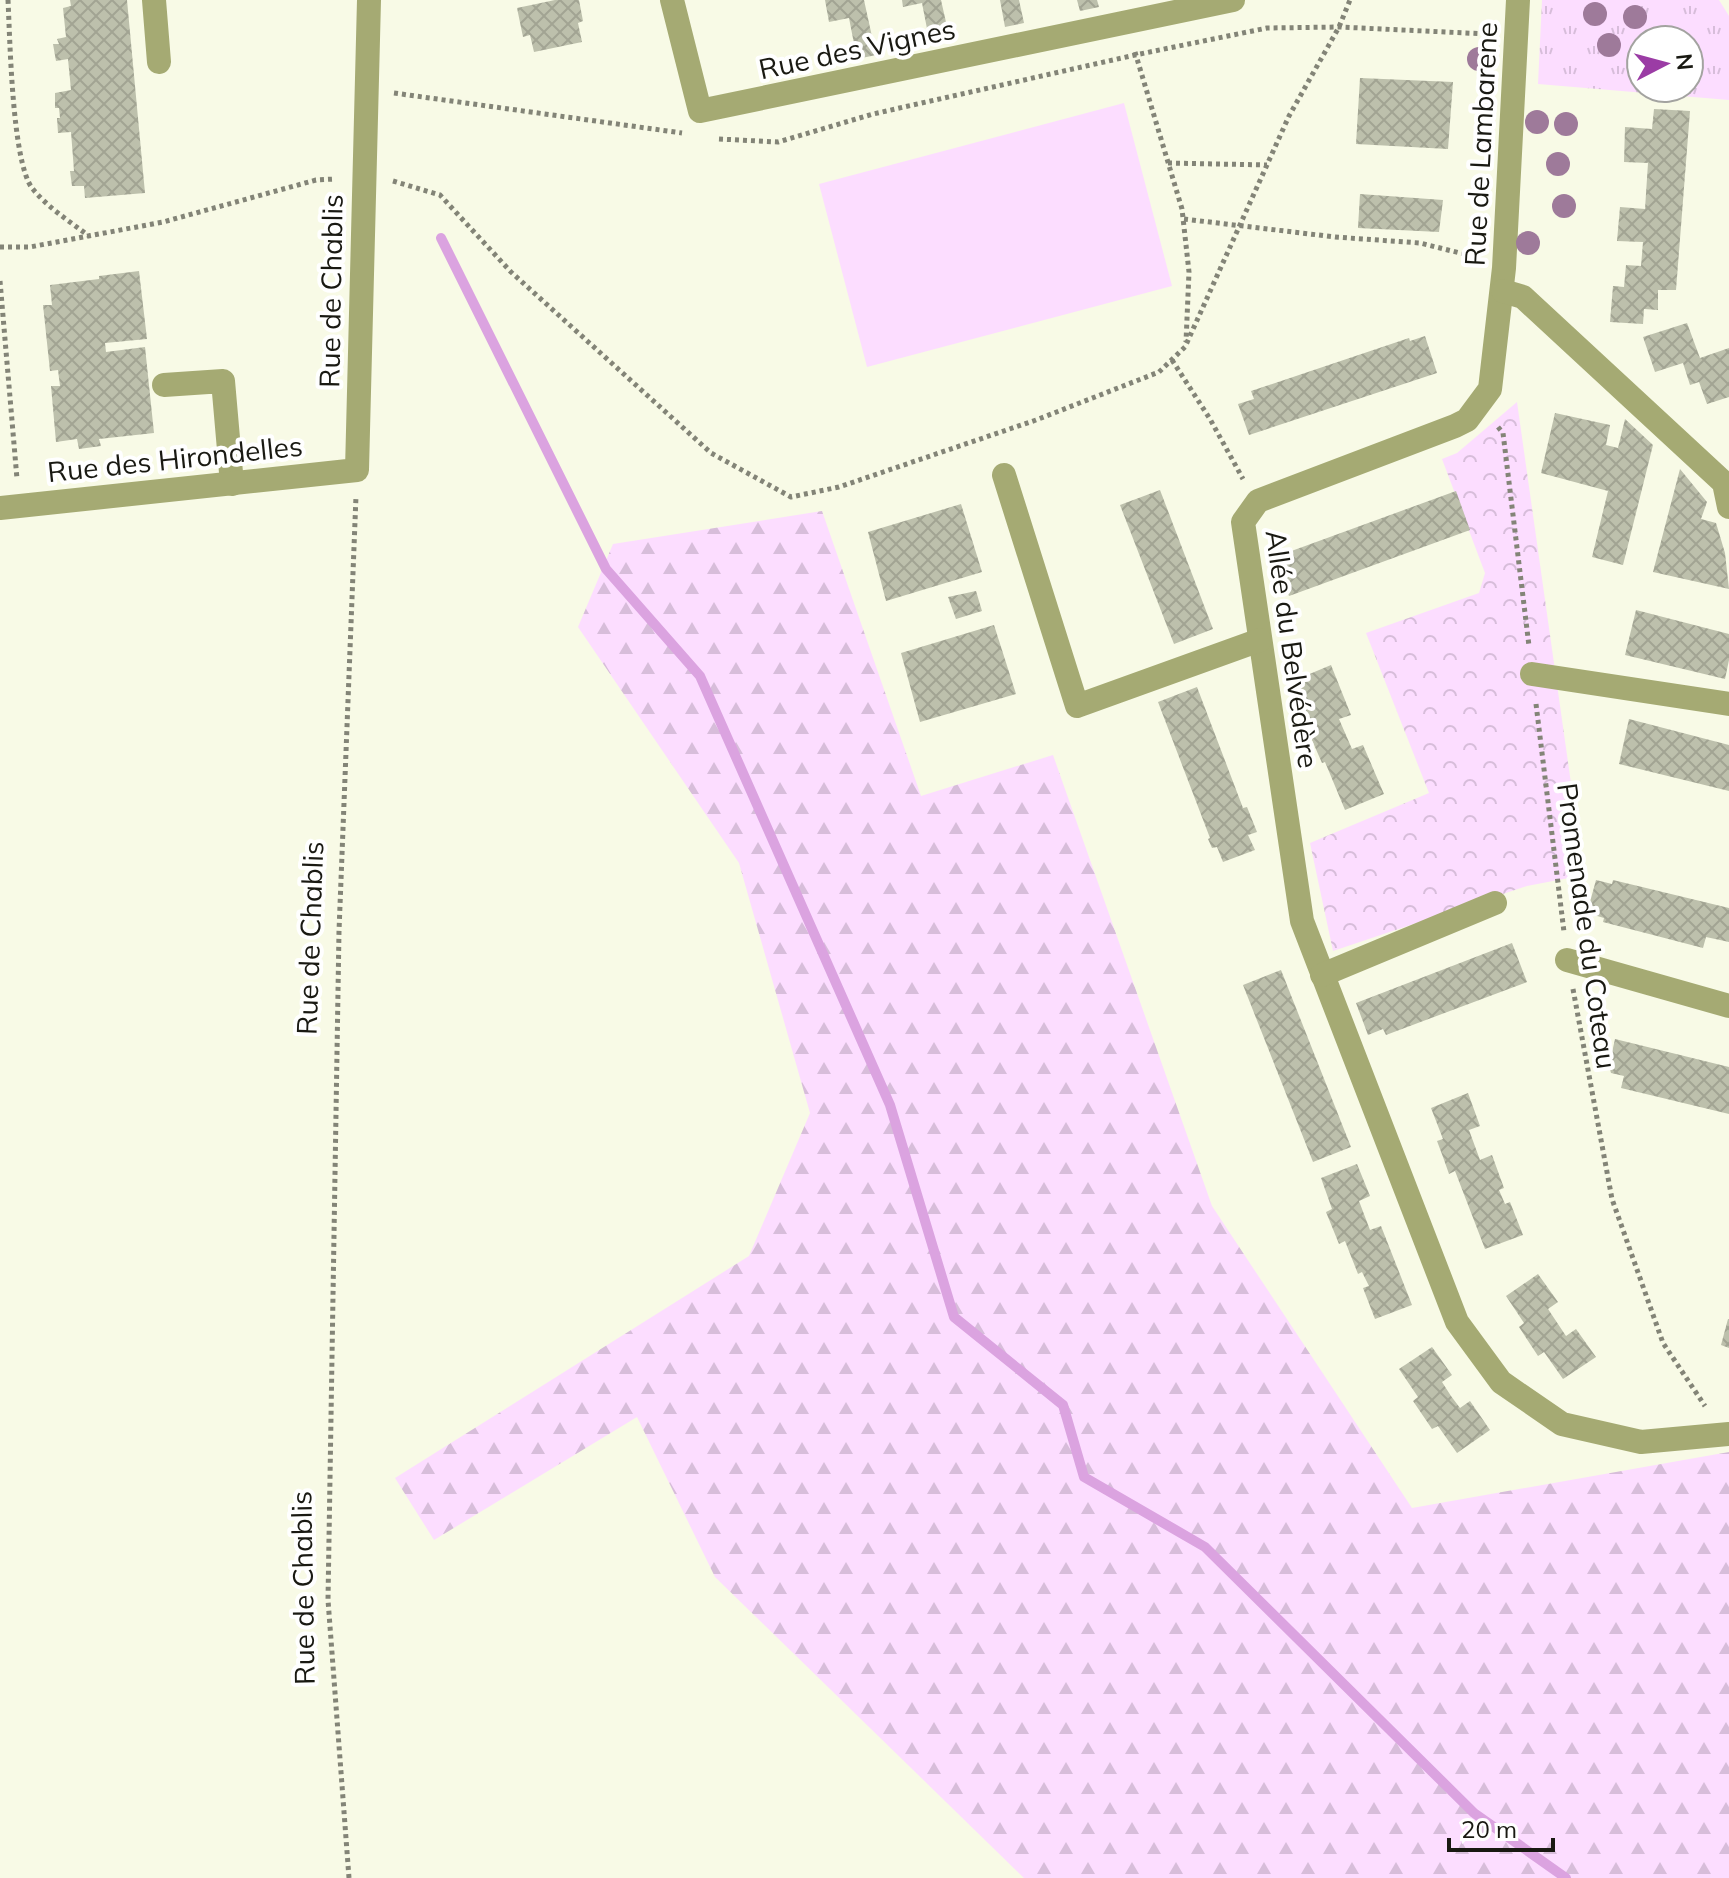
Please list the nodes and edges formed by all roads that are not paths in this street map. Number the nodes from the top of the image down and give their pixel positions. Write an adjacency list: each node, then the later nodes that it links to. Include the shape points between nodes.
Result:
1 (154, 0): 6 (street)
2 (369, 0): 9 (street, Rue de Chablis)
3 (672, 0): 4 (street, Rue des Vignes, via 700,111)
4 (1233, 0)
5 (1518, 0): 7 (street, Rue de Lambarene)
6 (159, 62)
7 (1504, 280): 12 (street); 14 (street, Allée du Belvédère, via 1490,389 1467,420 1258,501 1243,522)
8 (164, 385): 11 (street, via 223,381)
9 (357, 470): 11 (street, Rue des Hirondelles)
10 (1004, 475): 14 (street, via 1077,706)
11 (232, 484): 13 (street, Rue des Hirondelles)
12 (1727, 490)
13 (5, 507)
14 (1260, 640): 19 (street, Allée du Belvédère, via 1302,921)
15 (1532, 674): 16 (street)
16 (1729, 704)
17 (1495, 903): 19 (street)
18 (1567, 960): 20 (street)
19 (1322, 975): 21 (street, Allée du Belvédère, via 1457,1322 1501,1382 1562,1424 1641,1442)
20 (1729, 1006)
21 (1726, 1434)

